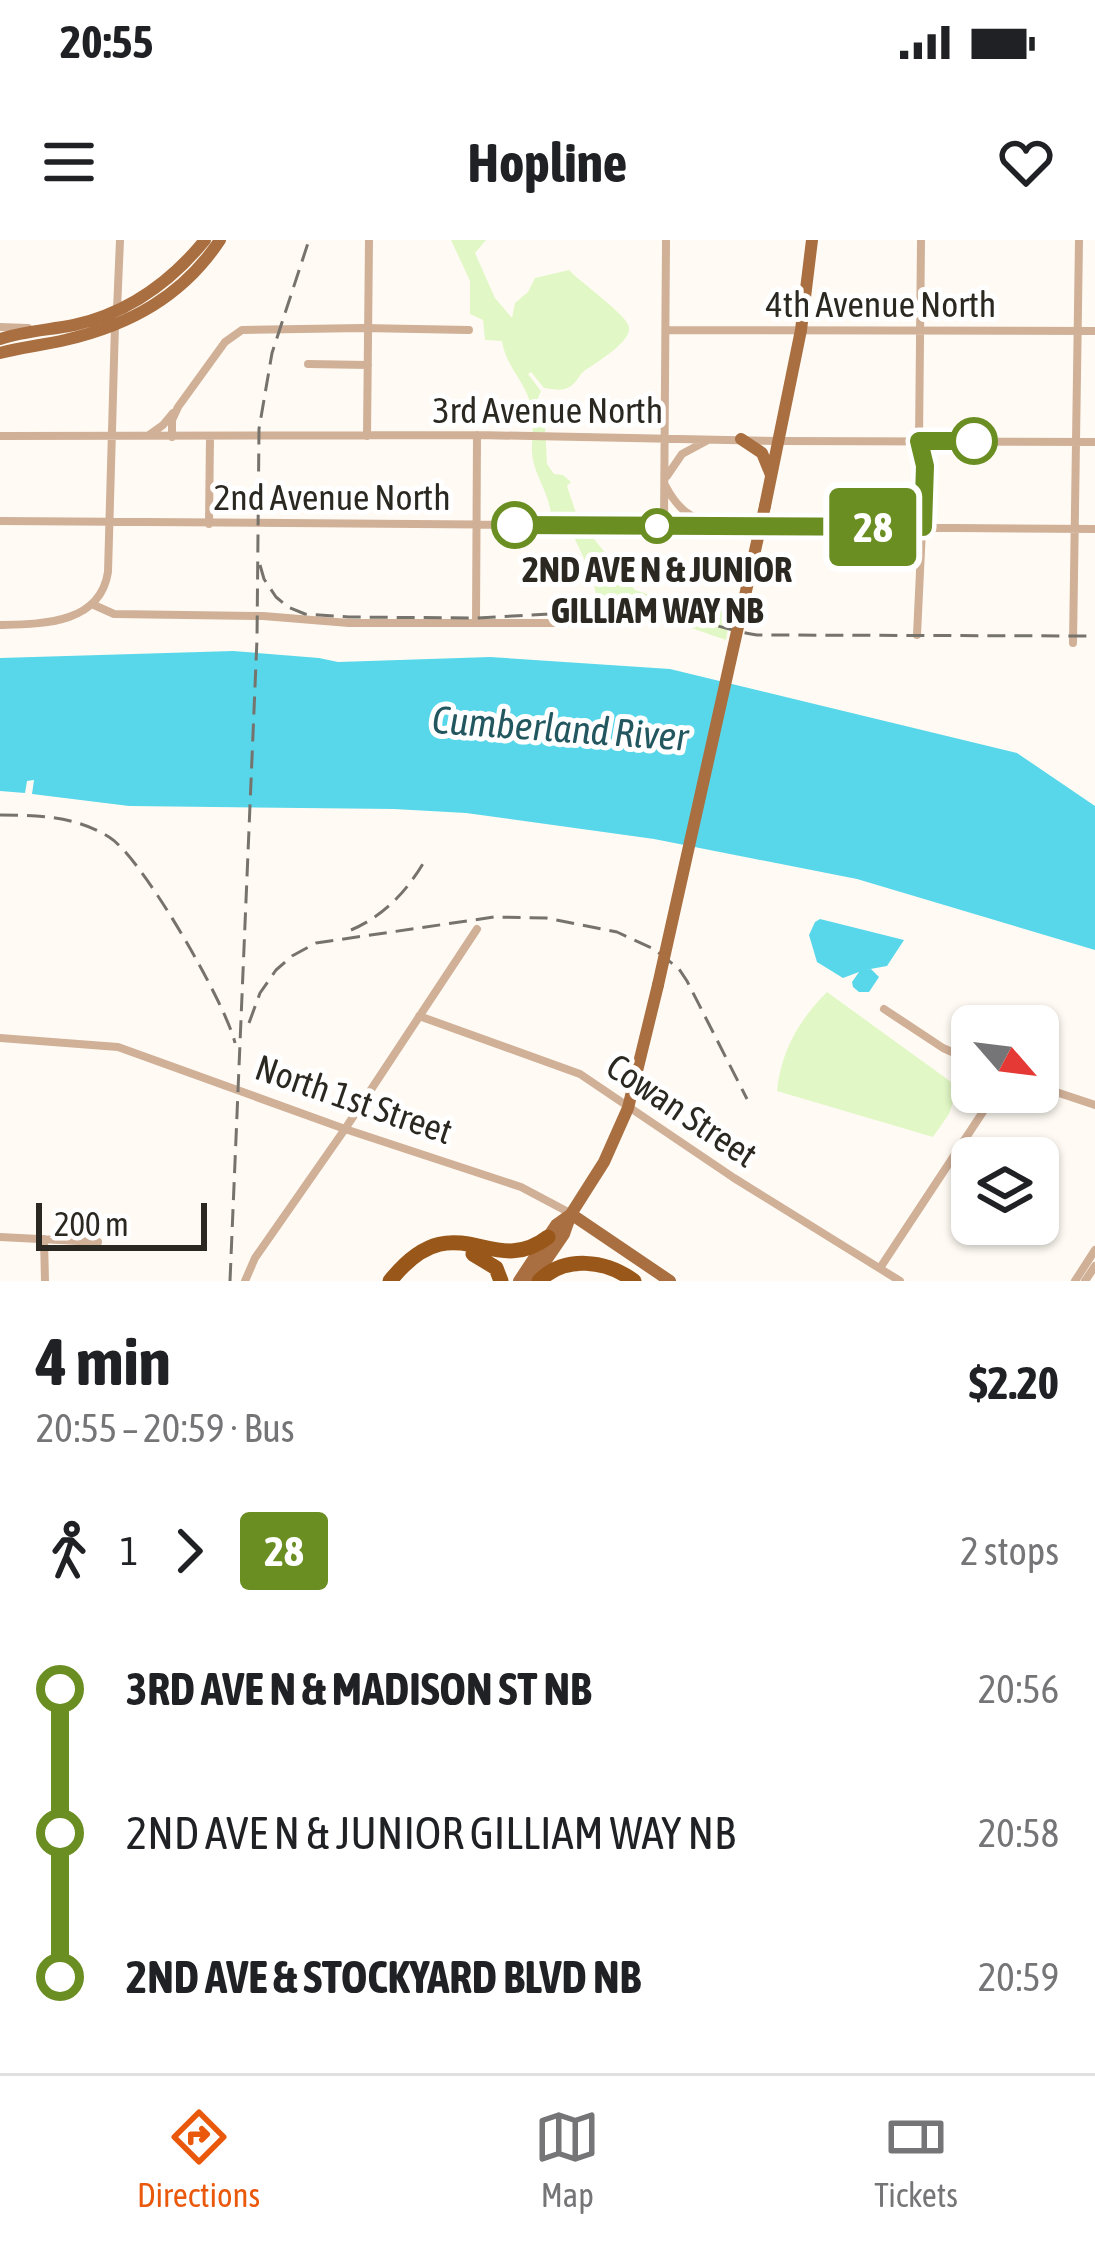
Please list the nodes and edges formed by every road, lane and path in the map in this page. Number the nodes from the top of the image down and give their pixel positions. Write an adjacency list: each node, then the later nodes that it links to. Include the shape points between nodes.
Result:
1 (120, 240): 9 (street)
2 (205, 240): 9 (main road)
3 (220, 240): 9 (main road, via 175,292)
4 (369, 240): 12 (street)
5 (666, 240): 14 (street)
6 (812, 240): 15 (main road)
7 (921, 240): 16 (street)
8 (1079, 240): 17 (street)
9 (116, 318): 11 (main road); 20 (main road, via 63,341); 26 (street)
10 (0, 327): 11 (street)
11 (48, 328): 19 (main road)
12 (369, 328): 13 (street); 22 (street); 23 (street, via 242,330)
13 (470, 329)
14 (666, 330): 15 (street, 4th Avenue North); 31 (street)
15 (801, 330): 16 (street, 4th Avenue North); 34 (main road)
16 (920, 331): 17 (street, 4th Avenue North); 35 (street)
17 (1077, 331): 18 (street, 4th Avenue North); 36 (street)
18 (1095, 332)
19 (0, 339)
20 (0, 352)
21 (308, 364): 22 (street)
22 (368, 365): 29 (street)
23 (178, 407): 27 (street); 28 (street)
24 (477, 435): 29 (street, 3rd Avenue North); 31 (street, 3rd Avenue North); 43 (street)
25 (0, 436): 26 (street, 3rd Avenue North)
26 (110, 436): 27 (street, 3rd Avenue North); 41 (street)
27 (146, 436): 28 (street, 3rd Avenue North)
28 (172, 436): 30 (street, 3rd Avenue North)
29 (368, 436): 30 (street, 3rd Avenue North)
30 (210, 437): 42 (street)
31 (665, 437): 32 (street, 3rd Avenue North); 39 (street)
32 (713, 438): 33 (street, 3rd Avenue North); 39 (street, via 683,453)
33 (741, 439): 34 (street, 3rd Avenue North); 38 (main road, via 762,453)
34 (779, 441): 35 (street, 3rd Avenue North); 38 (main road)
35 (919, 441): 36 (street, 3rd Avenue North); 46 (street)
36 (1076, 442): 37 (street, 3rd Avenue North); 47 (street)
37 (1095, 442)
38 (771, 476): 62 (main road, bridge)
39 (664, 483): 44 (street); 45 (street, via 681,510)
40 (0, 521): 41 (street, 2nd Avenue North)
41 (109, 522): 42 (street, 2nd Avenue North); 49 (street, via 107,578)
42 (209, 524): 43 (street, 2nd Avenue North)
43 (477, 525): 44 (street, 2nd Avenue North); 50 (street)
44 (664, 526): 45 (street, 2nd Avenue North)
45 (719, 526): 46 (street, 2nd Avenue North)
46 (923, 527): 47 (street, 2nd Avenue North); 53 (street)
47 (1075, 529): 48 (street, 2nd Avenue North); 54 (street)
48 (1095, 529)
49 (94, 605): 50 (street, via 114,614); 52 (street, via 68,618)
50 (476, 623): 51 (street)
51 (587, 623)
52 (0, 626)
53 (917, 635)
54 (1072, 643)
55 (477, 929): 57 (street)
56 (884, 1010): 59 (street)
57 (418, 1016): 62 (street, Cowan Street, via 580,1074); 64 (street)
58 (0, 1038): 64 (street, North 1st Street, via 118,1047)
59 (951, 1051)
60 (1059, 1092): 61 (street)
61 (1095, 1105)
62 (628, 1108): 65 (main road); 72 (street, Cowan Street)
63 (982, 1113): 72 (street)
64 (345, 1129): 65 (street, North 1st Street, via 521,1187); 75 (street)
65 (572, 1214): 67 (main road); 73 (main road, North 1st Street); 80 (main road)
66 (0, 1237): 68 (street)
67 (548, 1237): 76 (highway, via 512,1255 464,1243 430,1246); 79 (main road)
68 (49, 1239): 69 (street); 74 (street)
69 (98, 1242)
70 (1095, 1250): 83 (street)
71 (1095, 1265): 84 (street)
72 (880, 1268): 82 (street, Cowan Street)
73 (668, 1279)
74 (45, 1281)
75 (245, 1281)
76 (390, 1281)
77 (403, 1281): 78 (highway, via 416,1265 454,1251 482,1257)
78 (501, 1281)
79 (518, 1281)
80 (535, 1281): 81 (highway, via 583,1262)
81 (634, 1281)
82 (899, 1281)
83 (1075, 1281)
84 (1085, 1281)

